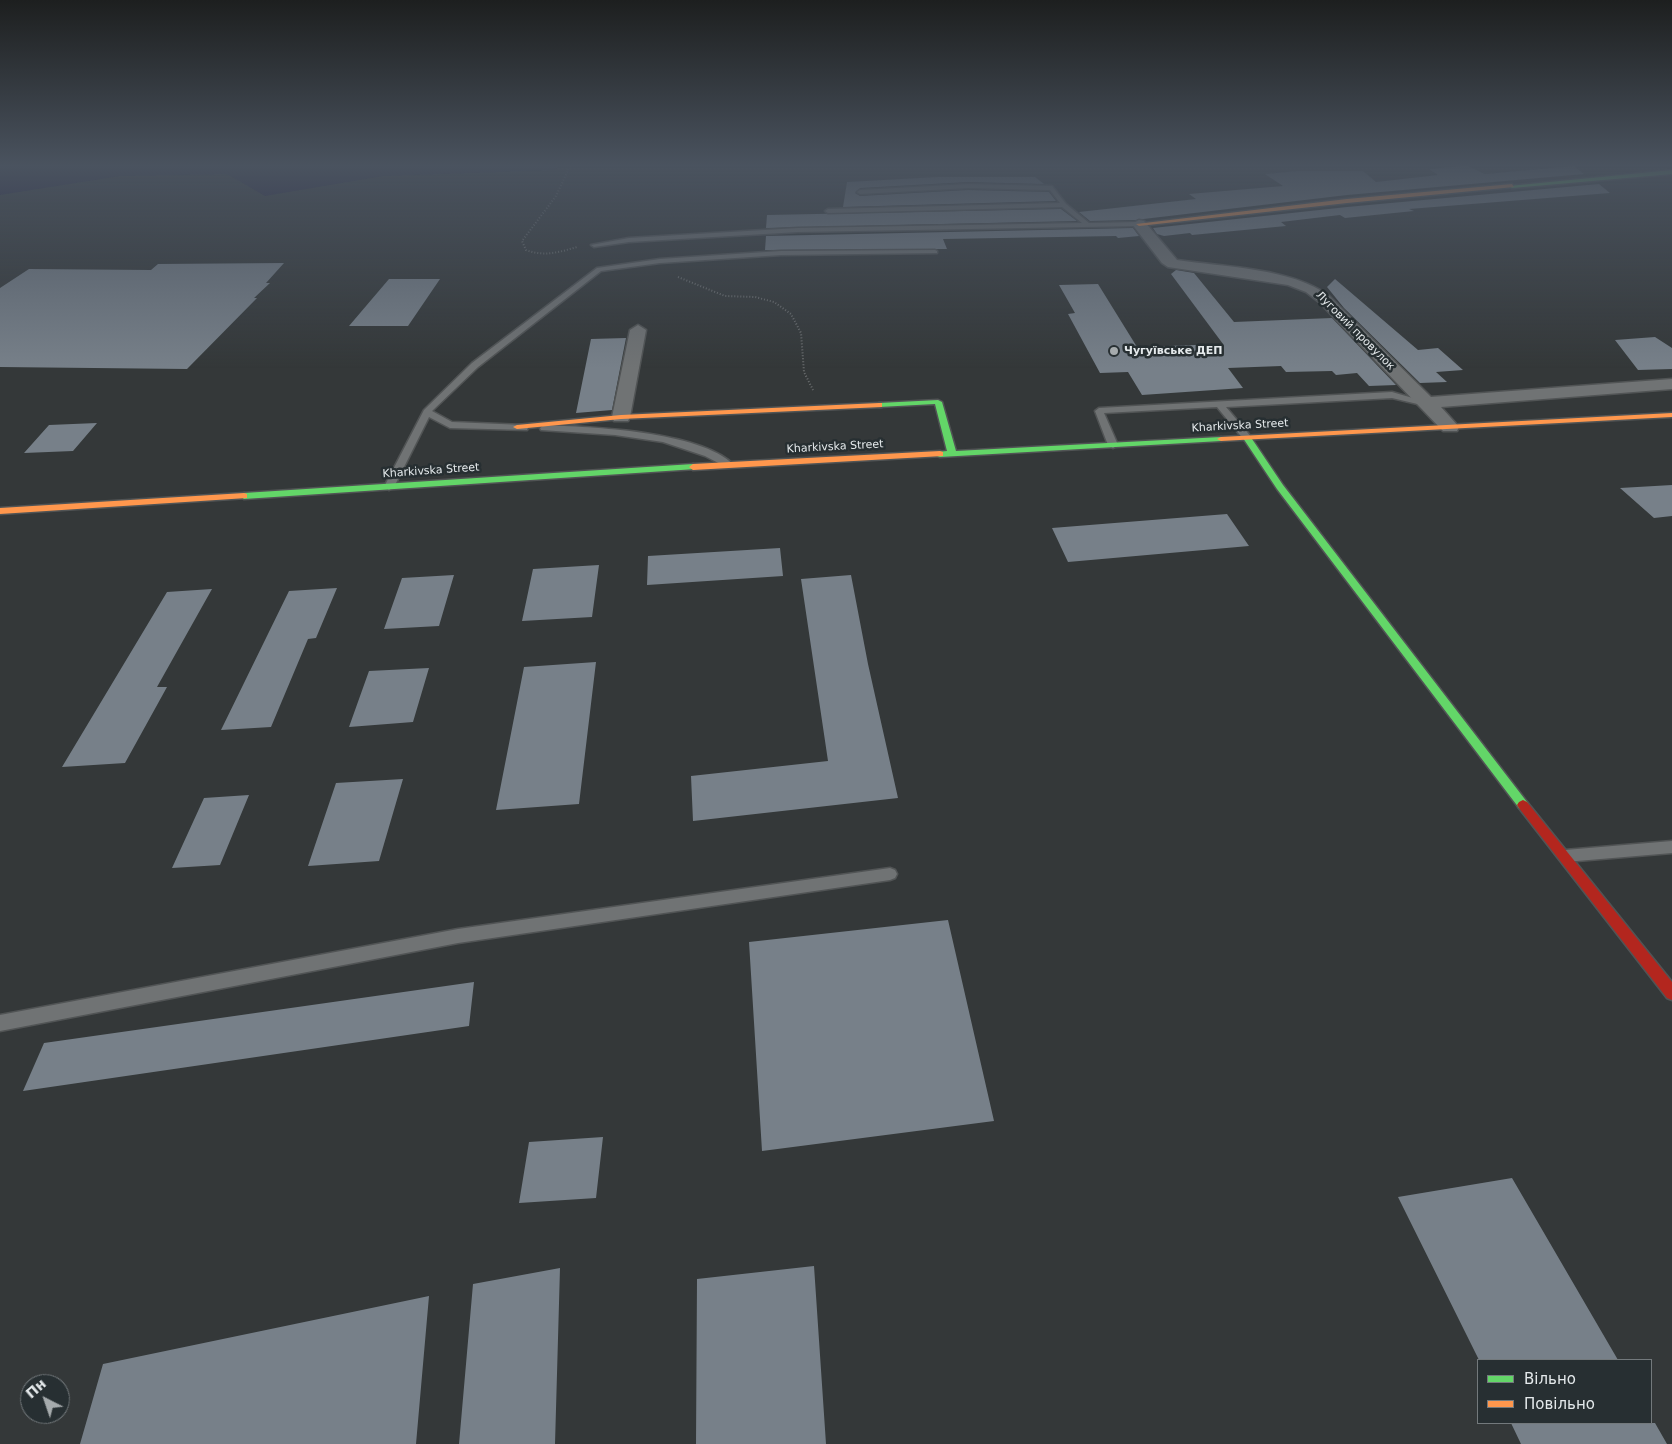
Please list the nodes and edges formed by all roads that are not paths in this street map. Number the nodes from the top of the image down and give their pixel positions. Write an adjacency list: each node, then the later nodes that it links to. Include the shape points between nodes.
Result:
1 (741, 233): 3 (lane)
2 (1146, 233): 7 (street, Луговий провулок, via 1173,264 1291,281 1311,289)
3 (594, 245)
4 (935, 252): 9 (lane, via 781,253 660,261 599,269 475,365)
5 (638, 330): 11 (street)
6 (1672, 384): 7 (street)
7 (1426, 403): 8 (lane, via 1392,395); 12 (street, Луговий провулок)
8 (1220, 405): 14 (lane); 15 (lane, via 1099,411)
9 (427, 412): 13 (lane, via 450,425); 18 (lane)
10 (1672, 415): 12 (main road, Kharkivska Street)
11 (621, 417): 13 (main road); 16 (main road, via 938,402)
12 (1450, 427): 14 (main road, Kharkivska Street)
13 (517, 428): 17 (lane, via 662,438 711,454)
14 (1247, 438): 15 (main road, Kharkivska Street); 21 (main road, via 1280,486)
15 (1113, 445): 16 (main road, Kharkivska Street)
16 (952, 453): 17 (main road, Kharkivska Street)
17 (729, 465): 18 (main road, Kharkivska Street)
18 (389, 486): 19 (main road, Kharkivska Street)
19 (0, 511)
20 (1672, 848): 21 (lane)
21 (1562, 856): 23 (main road)
22 (890, 874): 24 (lane, via 458,936)
23 (1672, 993)
24 (0, 1023)

